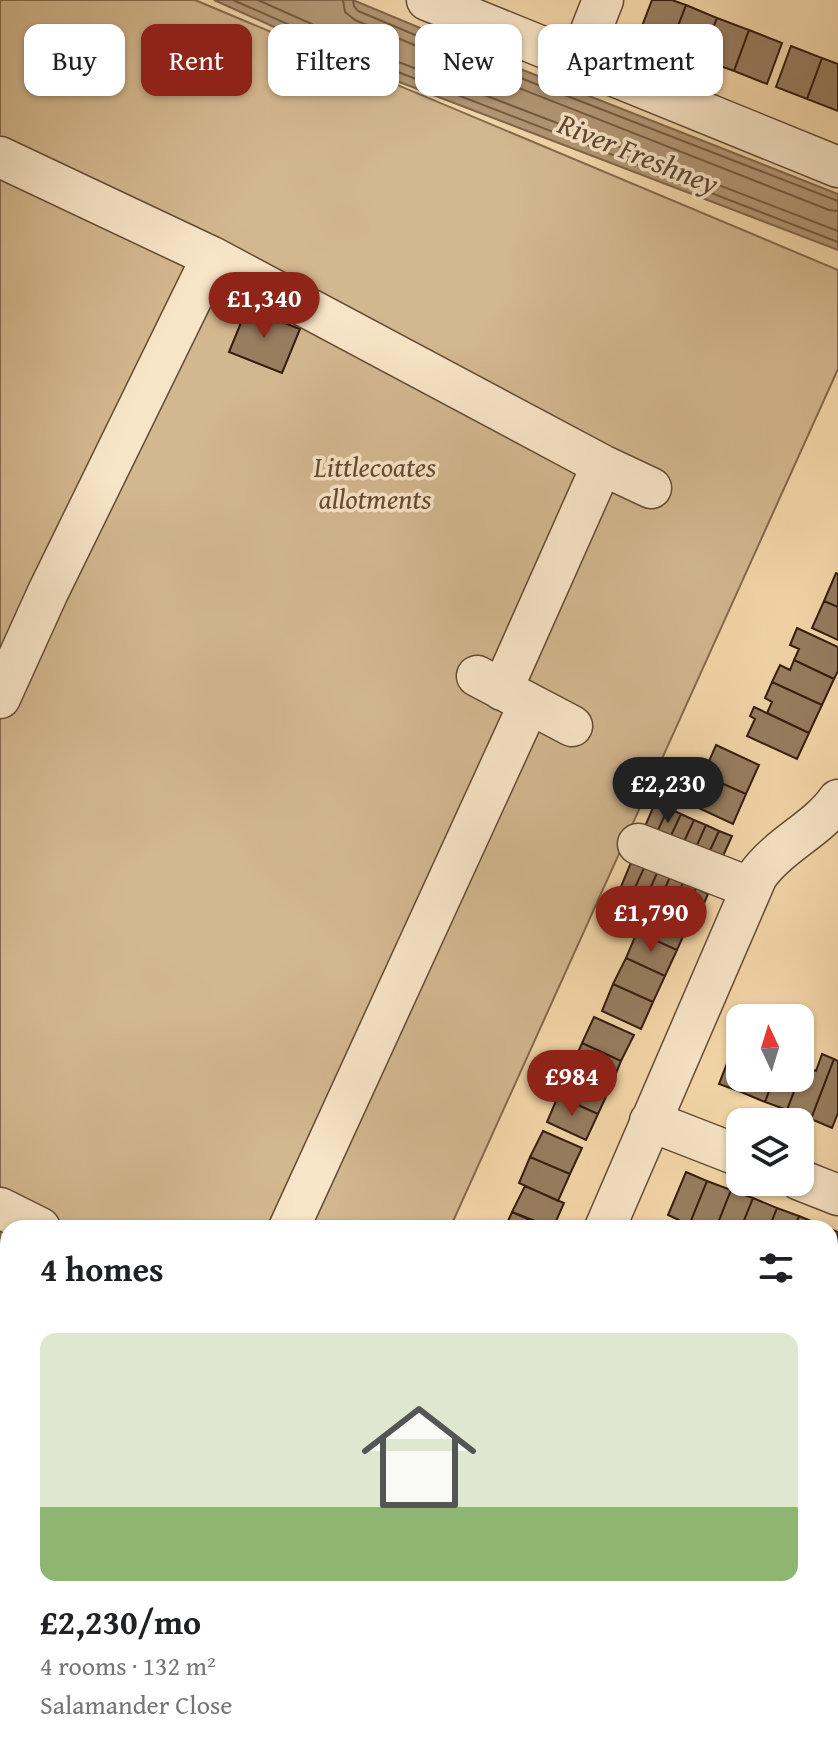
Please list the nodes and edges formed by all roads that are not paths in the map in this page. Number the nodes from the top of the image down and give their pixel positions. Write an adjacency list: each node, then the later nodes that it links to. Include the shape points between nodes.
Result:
1 (427, 0): 4 (street)
2 (603, 0): 3 (street)
3 (594, 24)
4 (538, 45)
5 (665, 96): 7 (street)
6 (0, 157): 8 (street)
7 (838, 167)
8 (212, 257): 9 (street); 12 (street)
9 (602, 465): 10 (street); 11 (street)
10 (651, 488)
11 (503, 690): 13 (street); 23 (street)
12 (0, 698)
13 (572, 726)
14 (838, 800): 16 (street, via 770,858)
15 (638, 844): 16 (street)
16 (751, 888): 17 (street)
17 (650, 1121): 18 (street); 24 (street)
18 (726, 1151)
19 (814, 1186): 20 (street)
20 (838, 1195)
21 (0, 1208): 22 (street)
22 (24, 1220)
23 (292, 1220)
24 (608, 1220)

